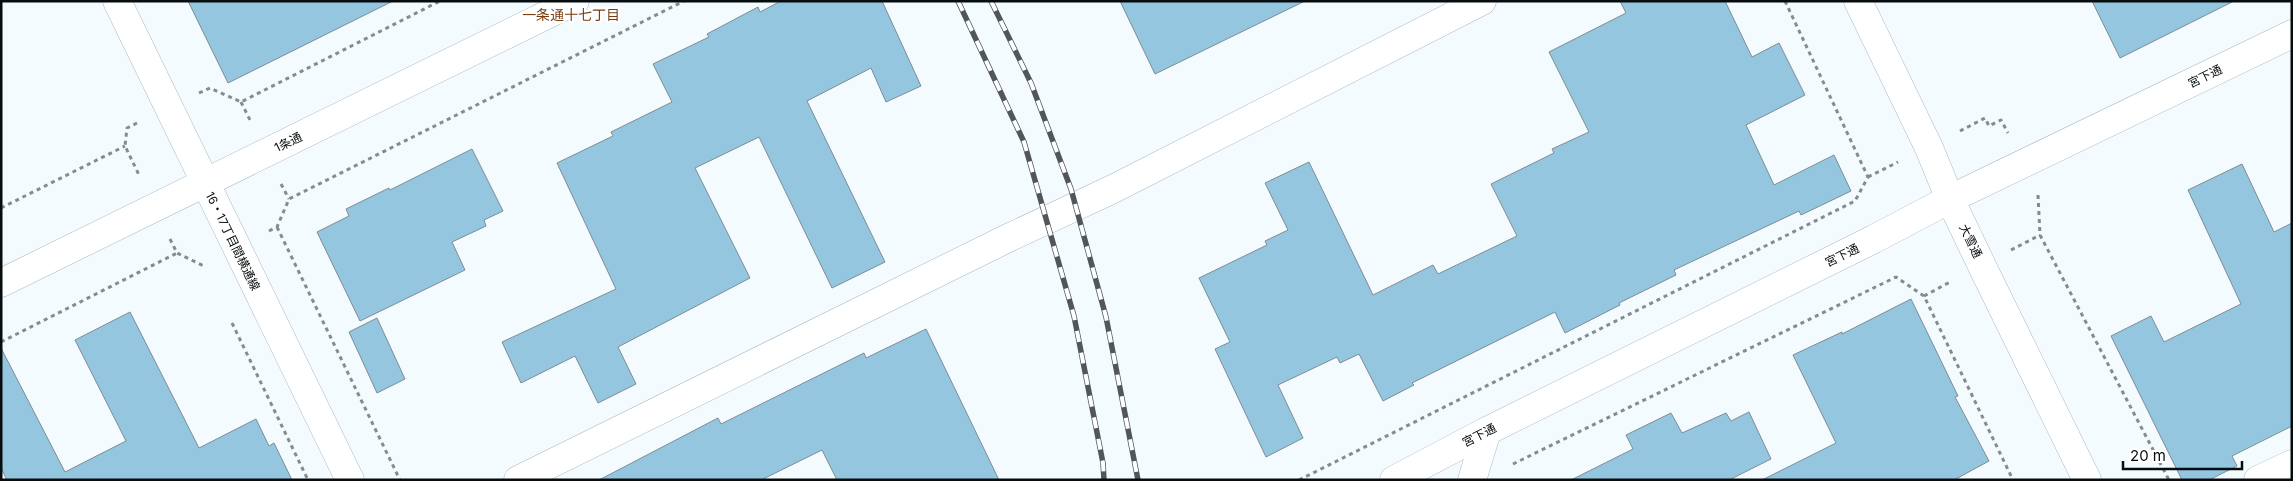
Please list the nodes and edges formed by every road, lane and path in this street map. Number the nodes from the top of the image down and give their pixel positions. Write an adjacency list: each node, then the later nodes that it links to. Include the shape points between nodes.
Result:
1 (117, 1): 13 (street, 16・17丁目間横通線)
2 (440, 1): 9 (path, via 241,102)
3 (575, 1): 13 (street, 1条通)
4 (684, 1): 26 (path, via 288,199 277,227)
5 (1482, 1): 27 (street, via 1121,184)
6 (1785, 1): 28 (path, via 1868,177 1855,202)
7 (1858, 1): 15 (street, 大雪通)
8 (2292, 34): 15 (street, 宮下通)
9 (210, 88)
10 (1985, 118): 11 (path, via 1989,126)
11 (2001, 120)
12 (127, 128): 16 (path, via 124,146)
13 (205, 183): 18 (street, 1条通); 25 (street, 16・17丁目間横通線)
14 (2038, 196): 33 (path, via 2040,236)
15 (1950, 199): 21 (street, 宮下通); 32 (street, 大雪通)
16 (1, 208)
17 (208, 274): 20 (path, via 204,266 177,253)
18 (1, 283)
19 (230, 319): 24 (path)
20 (1, 342)
21 (1487, 431): 29 (street, 宮下通); 30 (street)
22 (2292, 464): 34 (street)
23 (1506, 467): 31 (path, via 1896,277 1924,296)
24 (308, 480)
25 (350, 480)
26 (400, 480)
27 (518, 480)
28 (1299, 480)
29 (1394, 480)
30 (1472, 480)
31 (2013, 480)
32 (2088, 480)
33 (2169, 480)
34 (2258, 480)

